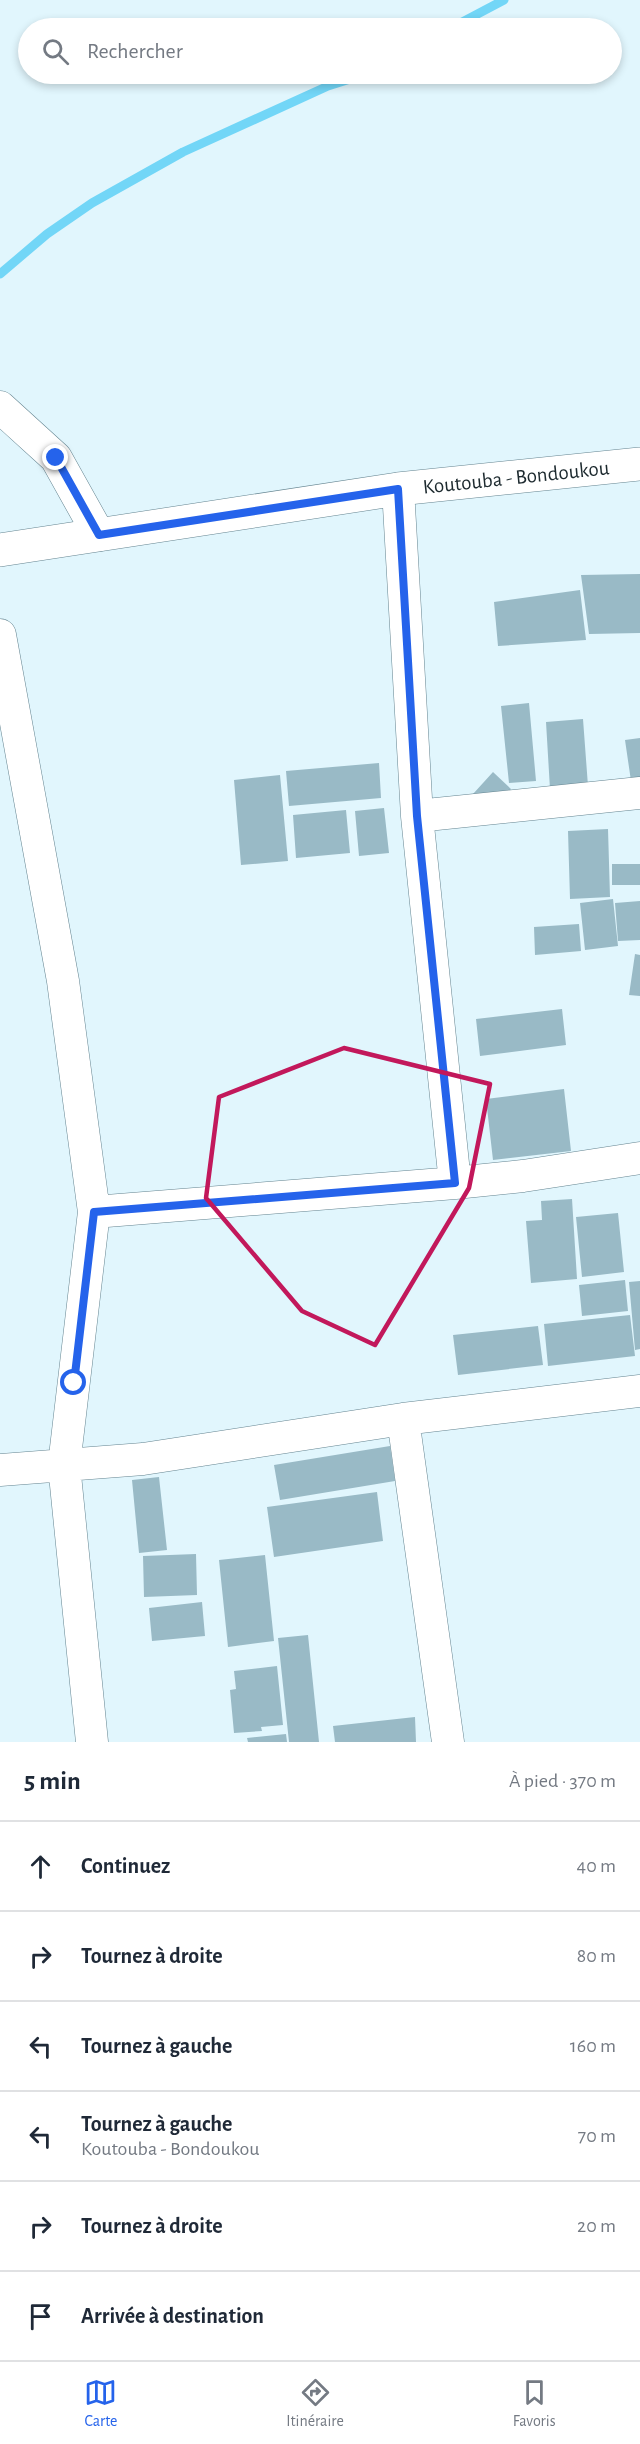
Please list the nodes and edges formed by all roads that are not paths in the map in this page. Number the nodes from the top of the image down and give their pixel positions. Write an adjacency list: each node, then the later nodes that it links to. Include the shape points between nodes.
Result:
1 (0, 407): 4 (street, via 56,458)
2 (640, 464): 3 (main road, Koutouba - Bondoukou)
3 (398, 489): 4 (main road, Koutouba - Bondoukou); 8 (street)
4 (99, 535): 5 (main road, Koutouba - Bondoukou)
5 (0, 550)
6 (0, 635): 11 (street, via 63,981)
7 (640, 793): 8 (street)
8 (417, 816): 10 (street)
9 (640, 1158): 10 (street)
10 (455, 1183): 11 (street)
11 (94, 1212): 14 (street)
12 (640, 1392): 13 (street)
13 (403, 1419): 14 (street, via 143,1459); 17 (street)
14 (64, 1465): 15 (street); 16 (street)
15 (0, 1470)
16 (92, 1742)
17 (448, 1742)

